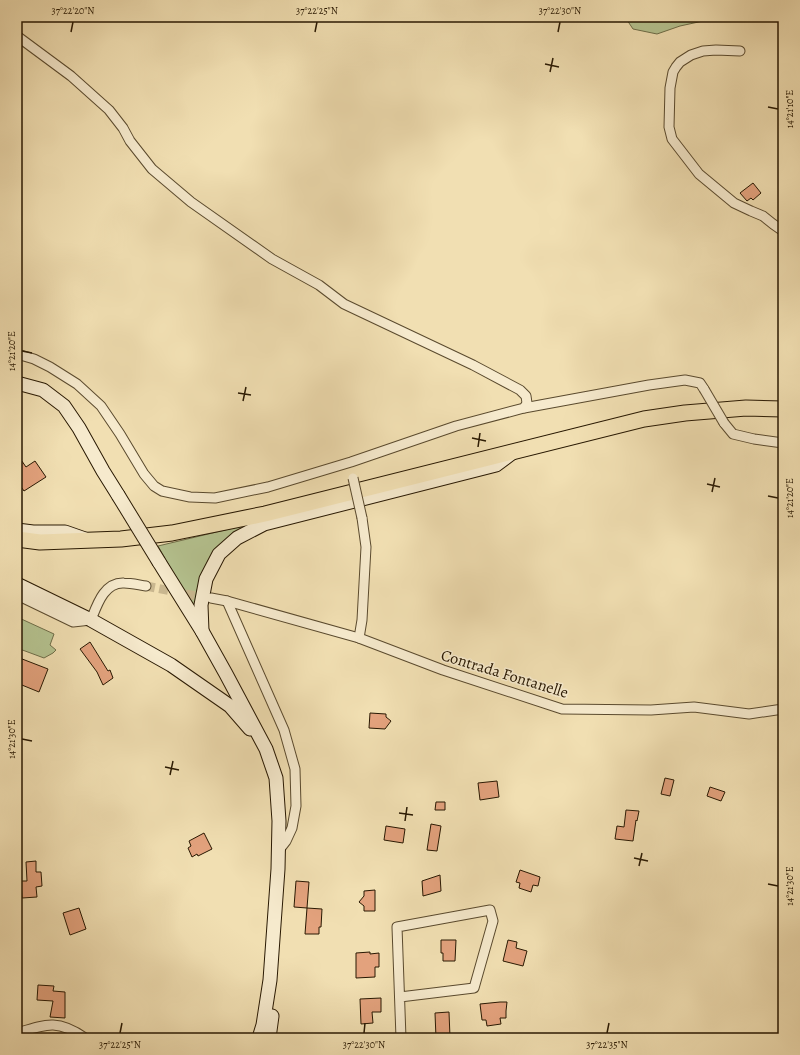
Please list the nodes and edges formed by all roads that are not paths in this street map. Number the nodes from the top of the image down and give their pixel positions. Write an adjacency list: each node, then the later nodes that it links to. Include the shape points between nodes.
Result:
1 (17, 36): 6 (street, via 70,76 109,110 152,169 191,202 272,259 319,285 344,304 520,390 526,396 527,403)
2 (740, 51): 3 (street, via 703,51 685,58 676,67 670,88 670,133 699,174 734,203 763,216)
3 (783, 231)
4 (17, 354): 10 (street, via 50,367 77,384 101,406 144,474 162,491 190,497 215,498)
5 (17, 383): 20 (main road, bridge, via 43,390 64,406)
6 (524, 408): 8 (street, bridge, via 685,380 700,383 733,434); 10 (street, via 456,426)
7 (783, 409): 9 (main road, via 746,408 644,419)
8 (783, 443)
9 (512, 453): 13 (main road, via 219,524 172,533); 20 (main road, via 496,465 264,524 237,538 219,554 206,579 201,605)
10 (352, 462): 21 (street, bridge, via 366,547)
11 (17, 530): 13 (main road, via 64,532)
12 (17, 539): 13 (main road, via 40,542)
13 (88, 540)
14 (17, 584): 19 (main road)
15 (146, 586): 19 (street, via 122,582 110,586 101,596)
16 (17, 594): 19 (street, via 72,622)
17 (211, 598): 18 (street, Contrada Fontanelle)
18 (227, 601): 21 (street, Contrada Fontanelle); 24 (street, via 284,730 296,769 296,806 292,828)
19 (91, 620): 23 (main road, via 171,665 230,706)
20 (202, 631): 23 (main road)
21 (359, 638): 22 (street, Contrada Fontanelle, via 443,670 562,709 651,710 694,707 749,714)
22 (783, 709)
23 (266, 749): 24 (main road, via 276,778)
24 (279, 850): 25 (main road)
25 (270, 980): 29 (main road); 30 (main road, via 272,1014)
26 (400, 997): 26 (street, via 397,927 490,910 493,921 474,988); 31 (street)
27 (17, 1033): 28 (street, via 53,1025 74,1030)
28 (85, 1038)
29 (259, 1038)
30 (269, 1038)
31 (401, 1038)

